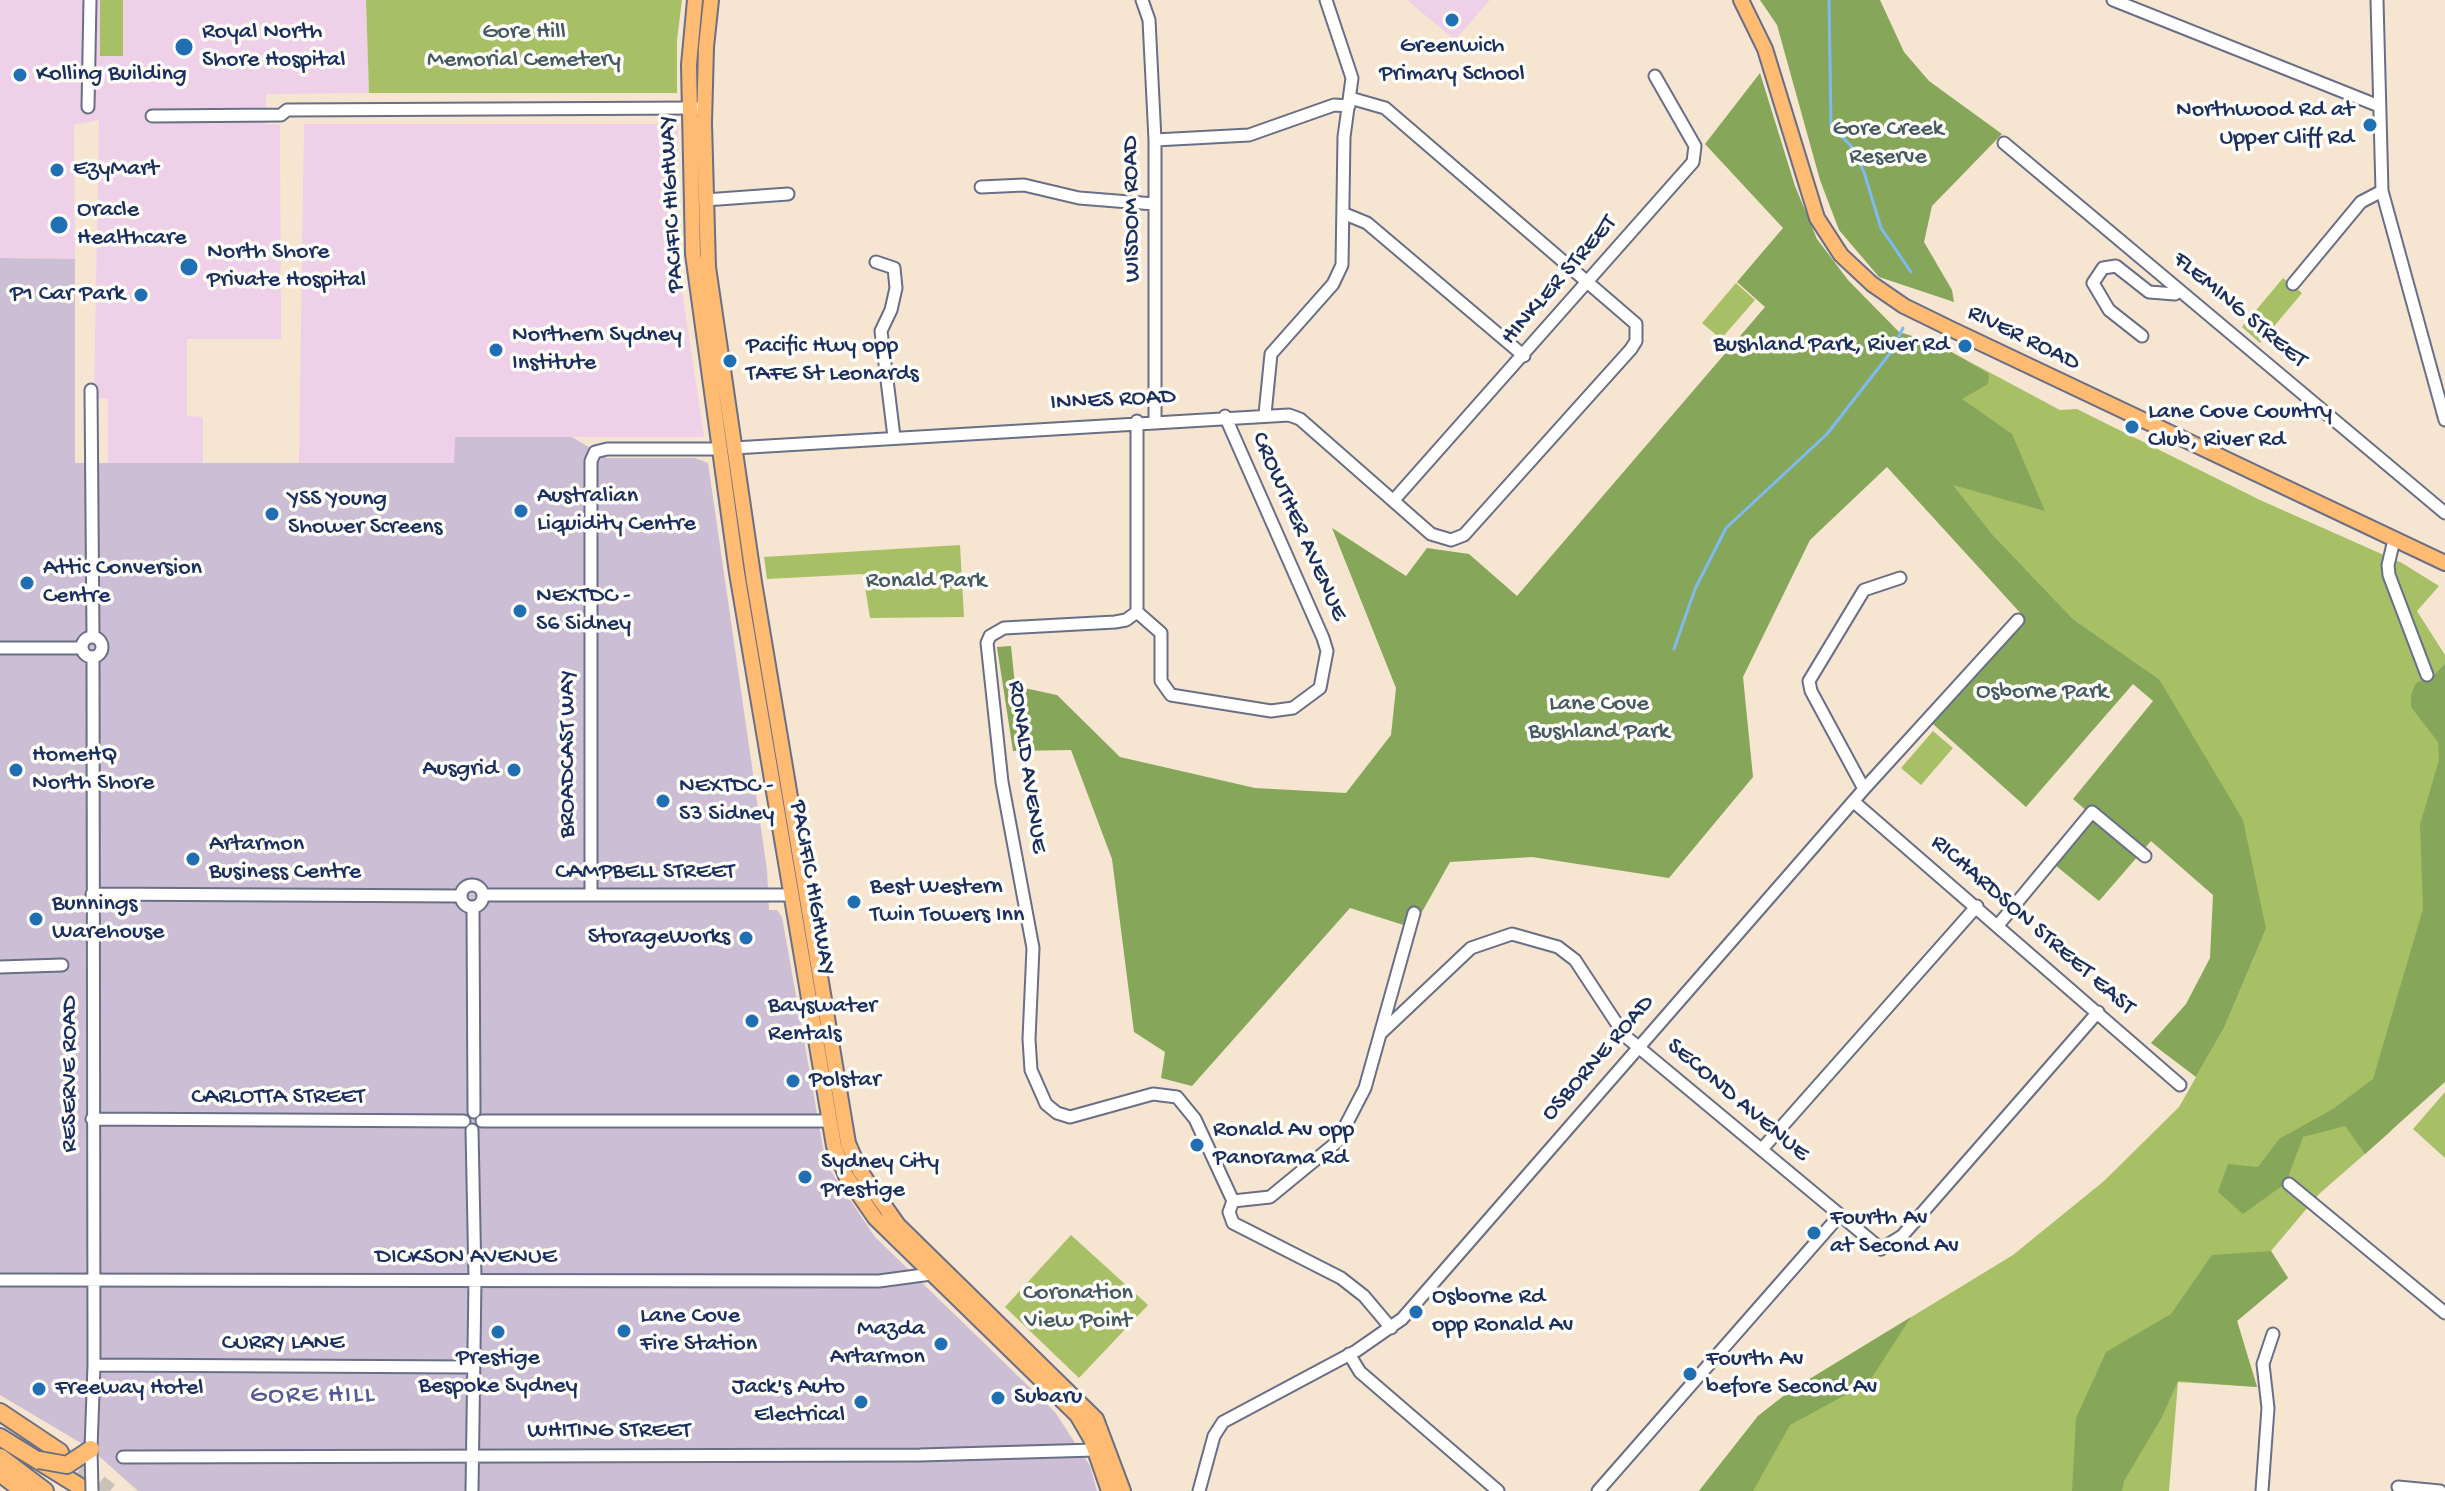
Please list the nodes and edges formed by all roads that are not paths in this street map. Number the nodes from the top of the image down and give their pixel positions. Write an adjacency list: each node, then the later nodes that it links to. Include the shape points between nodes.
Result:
1 (90, 0): 12 (street)
2 (695, 0): 13 (main road, PACIFIC HIGHWAY, via 689,54)
3 (711, 0): 13 (main road, PACIFIC HIGHWAY)
4 (1142, 0): 15 (street, WISDOM ROAD, via 1149,20)
5 (1326, 0): 10 (street, via 1351,72)
6 (1741, 0): 39 (main road, RIVER ROAD, via 1765,49 1809,201 1827,235 1857,272 1916,311)
7 (2113, 0): 11 (street)
8 (2377, 0): 11 (street)
9 (1655, 76): 24 (street, HINKLER STREET, via 1692,139 1696,157)
10 (1349, 102): 15 (street, via 1249,135); 22 (street); 24 (street, via 1385,108)
11 (2379, 106): 18 (street)
12 (88, 107)
13 (697, 108): 14 (street, via 287,110 281,115); 20 (main road, PACIFIC HIGHWAY); 36 (main road, PACIFIC HIGHWAY, via 693,254)
14 (152, 116)
15 (1155, 140): 21 (street, WISDOM ROAD)
16 (2004, 143): 26 (street, FLEMING STREET)
17 (981, 187): 21 (street, via 1024,185 1079,198)
18 (2382, 191): 25 (street, via 2361,202); 33 (street)
19 (788, 194): 20 (street)
20 (705, 200): 36 (main road, PACIFIC HIGHWAY)
21 (1154, 204): 32 (street, WISDOM ROAD)
22 (1345, 214): 28 (street, via 1367,223); 30 (street, via 1339,275 1271,354)
23 (876, 262): 35 (street, via 894,268 896,288 881,331)
24 (1589, 280): 28 (street, HINKLER STREET); 37 (street, INNES ROAD, via 1632,317 1636,341 1474,526 1451,540 1431,534)
25 (2293, 284)
26 (2179, 290): 27 (street, via 2149,292 2116,266 2103,268 2093,283 2109,310); 38 (street, FLEMING STREET)
27 (2142, 336)
28 (1524, 356): 37 (street, HINKLER STREET)
29 (91, 390): 44 (street)
30 (1265, 414): 31 (street, INNES ROAD); 37 (street, INNES ROAD, via 1300,419)
31 (1225, 416): 32 (street, INNES ROAD); 42 (street, CROWTHER AVENUE, via 1323,638 1327,651 1320,688 1283,711 1171,695 1161,681 1161,633)
32 (1155, 420): 34 (street, INNES ROAD)
33 (2445, 420)
34 (1137, 421): 35 (street, INNES ROAD); 42 (street)
35 (894, 437): 36 (street, INNES ROAD)
36 (726, 448): 53 (street, BROADCAST WAY, via 607,449 595,452 591,461); 55 (main road, PACIFIC HIGHWAY); 56 (main road, PACIFIC HIGHWAY)
37 (1393, 501)
38 (2445, 513)
39 (2394, 540): 40 (main road, RIVER ROAD); 48 (street, via 2389,575)
40 (2445, 563)
41 (1900, 578): 49 (street, via 1864,590 1809,681)
42 (1137, 612): 74 (street, RONALD AVENUE, via 1115,622 1004,628 987,643 1002,782 1033,948 1031,1070 1046,1104 1070,1117 1153,1094 1177,1097 1195,1119)
43 (2018, 620): 49 (street, OSBORNE ROAD)
44 (93, 637): 46 (street); 47 (street, via 102,649)
45 (0, 648): 46 (street)
46 (81, 648): 47 (street)
47 (93, 658): 52 (street, RESERVE ROAD)
48 (2427, 675)
49 (1864, 789): 50 (street, OSBORNE ROAD)
50 (1854, 802): 58 (street, RICHARDSON STREET EAST); 66 (street, OSBORNE ROAD)
51 (2145, 856): 61 (street, via 2092,812)
52 (92, 894): 57 (street); 69 (street, RESERVE ROAD)
53 (591, 894): 54 (street, CAMPBELL STREET); 55 (street, CAMPBELL STREET)
54 (483, 895): 57 (street, via 473,885); 59 (street)
55 (790, 895): 56 (main road, CAMPBELL STREET); 70 (main road, PACIFIC HIGHWAY)
56 (806, 895): 102 (main road, PACIFIC HIGHWAY, via 842,1116 855,1162 898,1225 1085,1405 1105,1438)
57 (461, 896): 59 (street)
58 (1977, 906): 61 (street, RICHARDSON STREET EAST); 72 (street)
59 (473, 907): 68 (street)
60 (1414, 913): 65 (street)
61 (1999, 924): 64 (street, RICHARDSON STREET EAST)
62 (62, 965): 63 (street)
63 (0, 967)
64 (2098, 1012): 67 (street, RICHARDSON STREET EAST); 75 (street, SECOND AVENUE, via 1893,1244 1881,1249)
65 (1380, 1034): 66 (street, SECOND AVENUE, via 1471,948 1521,934 1568,952); 74 (street, via 1365,1088 1337,1142 1270,1197)
66 (1638, 1048): 72 (street, SECOND AVENUE); 81 (street, OSBORNE ROAD)
67 (2180, 1085)
68 (478, 1116): 70 (street); 71 (street)
69 (92, 1119): 71 (street, CARLOTTA STREET); 79 (street, RESERVE ROAD)
70 (828, 1121): 76 (main road, PACIFIC HIGHWAY, via 839,1163 860,1198)
71 (468, 1125): 77 (street)
72 (1762, 1149): 75 (street, SECOND AVENUE)
73 (2289, 1184): 80 (street)
74 (1233, 1201): 81 (street, RONALD AVENUE, via 1233,1223 1341,1278)
75 (1839, 1216): 105 (street)
76 (931, 1274): 77 (street, DICKSON AVENUE, via 879,1281); 89 (main road, PACIFIC HIGHWAY, via 1077,1415)
77 (475, 1279): 79 (street, DICKSON AVENUE); 85 (street)
78 (0, 1280): 79 (street, DICKSON AVENUE)
79 (92, 1280): 84 (street, RESERVE ROAD)
80 (2445, 1313)
81 (1391, 1328): 83 (street, OSBORNE ROAD)
82 (2273, 1334): 106 (street, via 2263,1364 2268,1408)
83 (1349, 1354): 103 (street, OSBORNE ROAD, via 1223,1422); 104 (street, via 1360,1372)
84 (94, 1365): 85 (street, CURRY LANE); 88 (street, RESERVE ROAD)
85 (472, 1367): 91 (street)
86 (0, 1412): 90 (highway)
87 (5, 1440): 94 (highway)
88 (91, 1449): 94 (highway, bridge, via 67,1465); 99 (street, RESERVE ROAD, bridge)
89 (1095, 1450): 91 (street, WHITING STREET); 101 (main road, PACIFIC HIGHWAY)
90 (60, 1452)
91 (472, 1455): 93 (street, WHITING STREET); 100 (street)
92 (0, 1457): 98 (highway)
93 (123, 1457)
94 (39, 1460): 99 (highway)
95 (0, 1473): 97 (highway)
96 (2398, 1487): 107 (street)
97 (23, 1491)
98 (45, 1491)
99 (90, 1491)
100 (472, 1491)
101 (1109, 1491)
102 (1123, 1491)
103 (1199, 1491)
104 (1498, 1491)
105 (1598, 1491)
106 (2262, 1491)
107 (2440, 1491)

